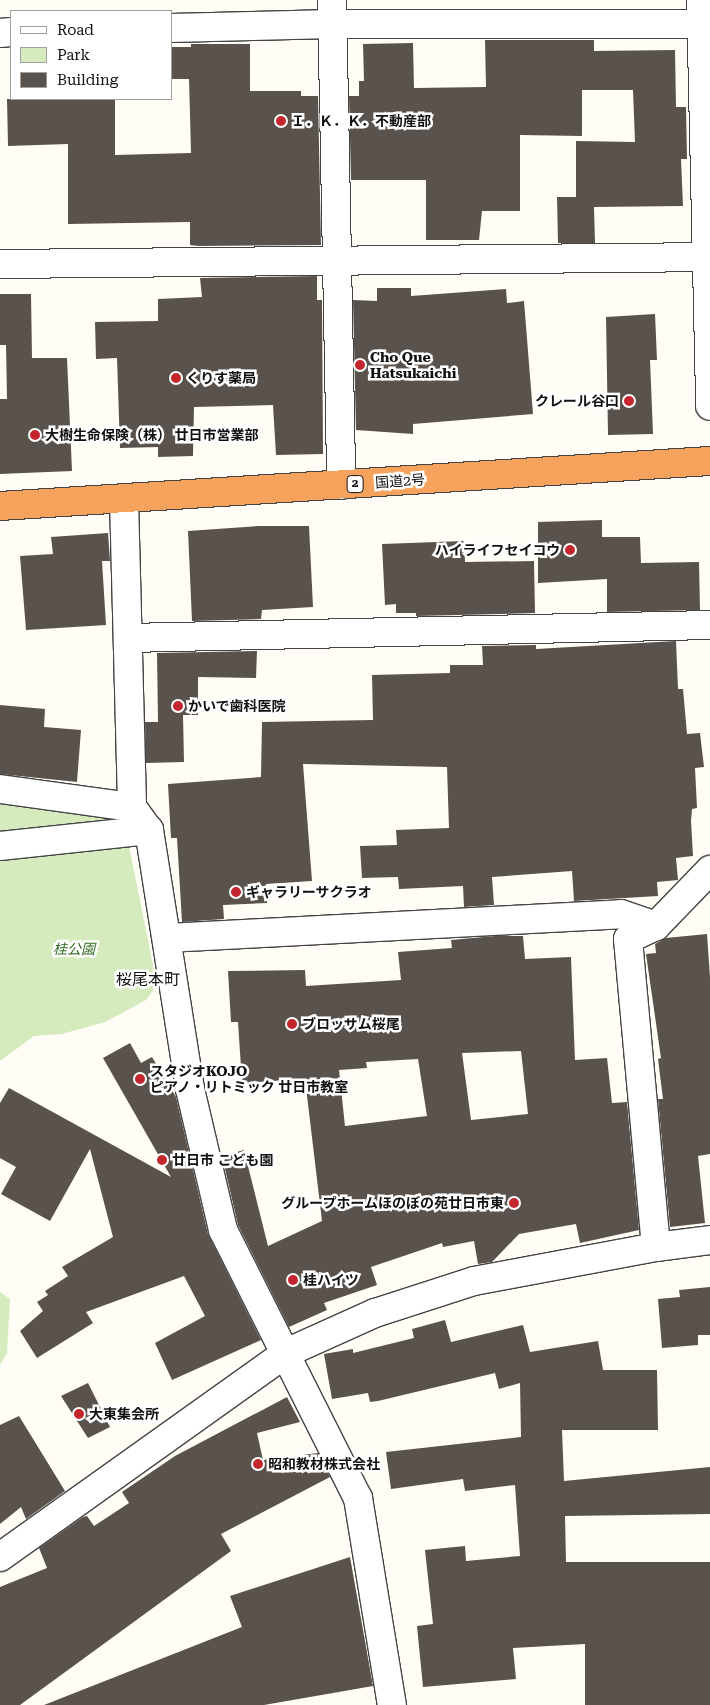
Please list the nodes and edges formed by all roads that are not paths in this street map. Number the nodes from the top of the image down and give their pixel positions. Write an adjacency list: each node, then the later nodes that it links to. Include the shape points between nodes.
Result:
1 (332, 12): 2 (street); 3 (street); 5 (street)
2 (701, 12): 4 (street)
3 (172, 28)
4 (708, 257): 5 (street); 7 (street)
5 (338, 259): 6 (street); 9 (street)
6 (0, 264)
7 (710, 406)
8 (710, 461): 9 (highway, 国道2号 / 2)
9 (341, 484): 10 (highway, 国道2号 / 2)
10 (124, 499): 11 (highway, 国道2号 / 2); 13 (street)
11 (0, 506)
12 (710, 625): 13 (street)
13 (128, 638): 15 (street)
14 (0, 789): 15 (street)
15 (132, 807): 16 (street)
16 (149, 830): 17 (street); 20 (street)
17 (0, 846)
18 (710, 870): 19 (street)
19 (656, 926): 20 (street, via 621,914); 22 (street, via 628,939)
20 (167, 938): 23 (street, via 190,1090 222,1230)
21 (710, 1240): 22 (street)
22 (656, 1246): 23 (street, via 474,1281 375,1313)
23 (286, 1353): 24 (street); 25 (street, via 358,1498)
24 (0, 1557)
25 (392, 1705)

